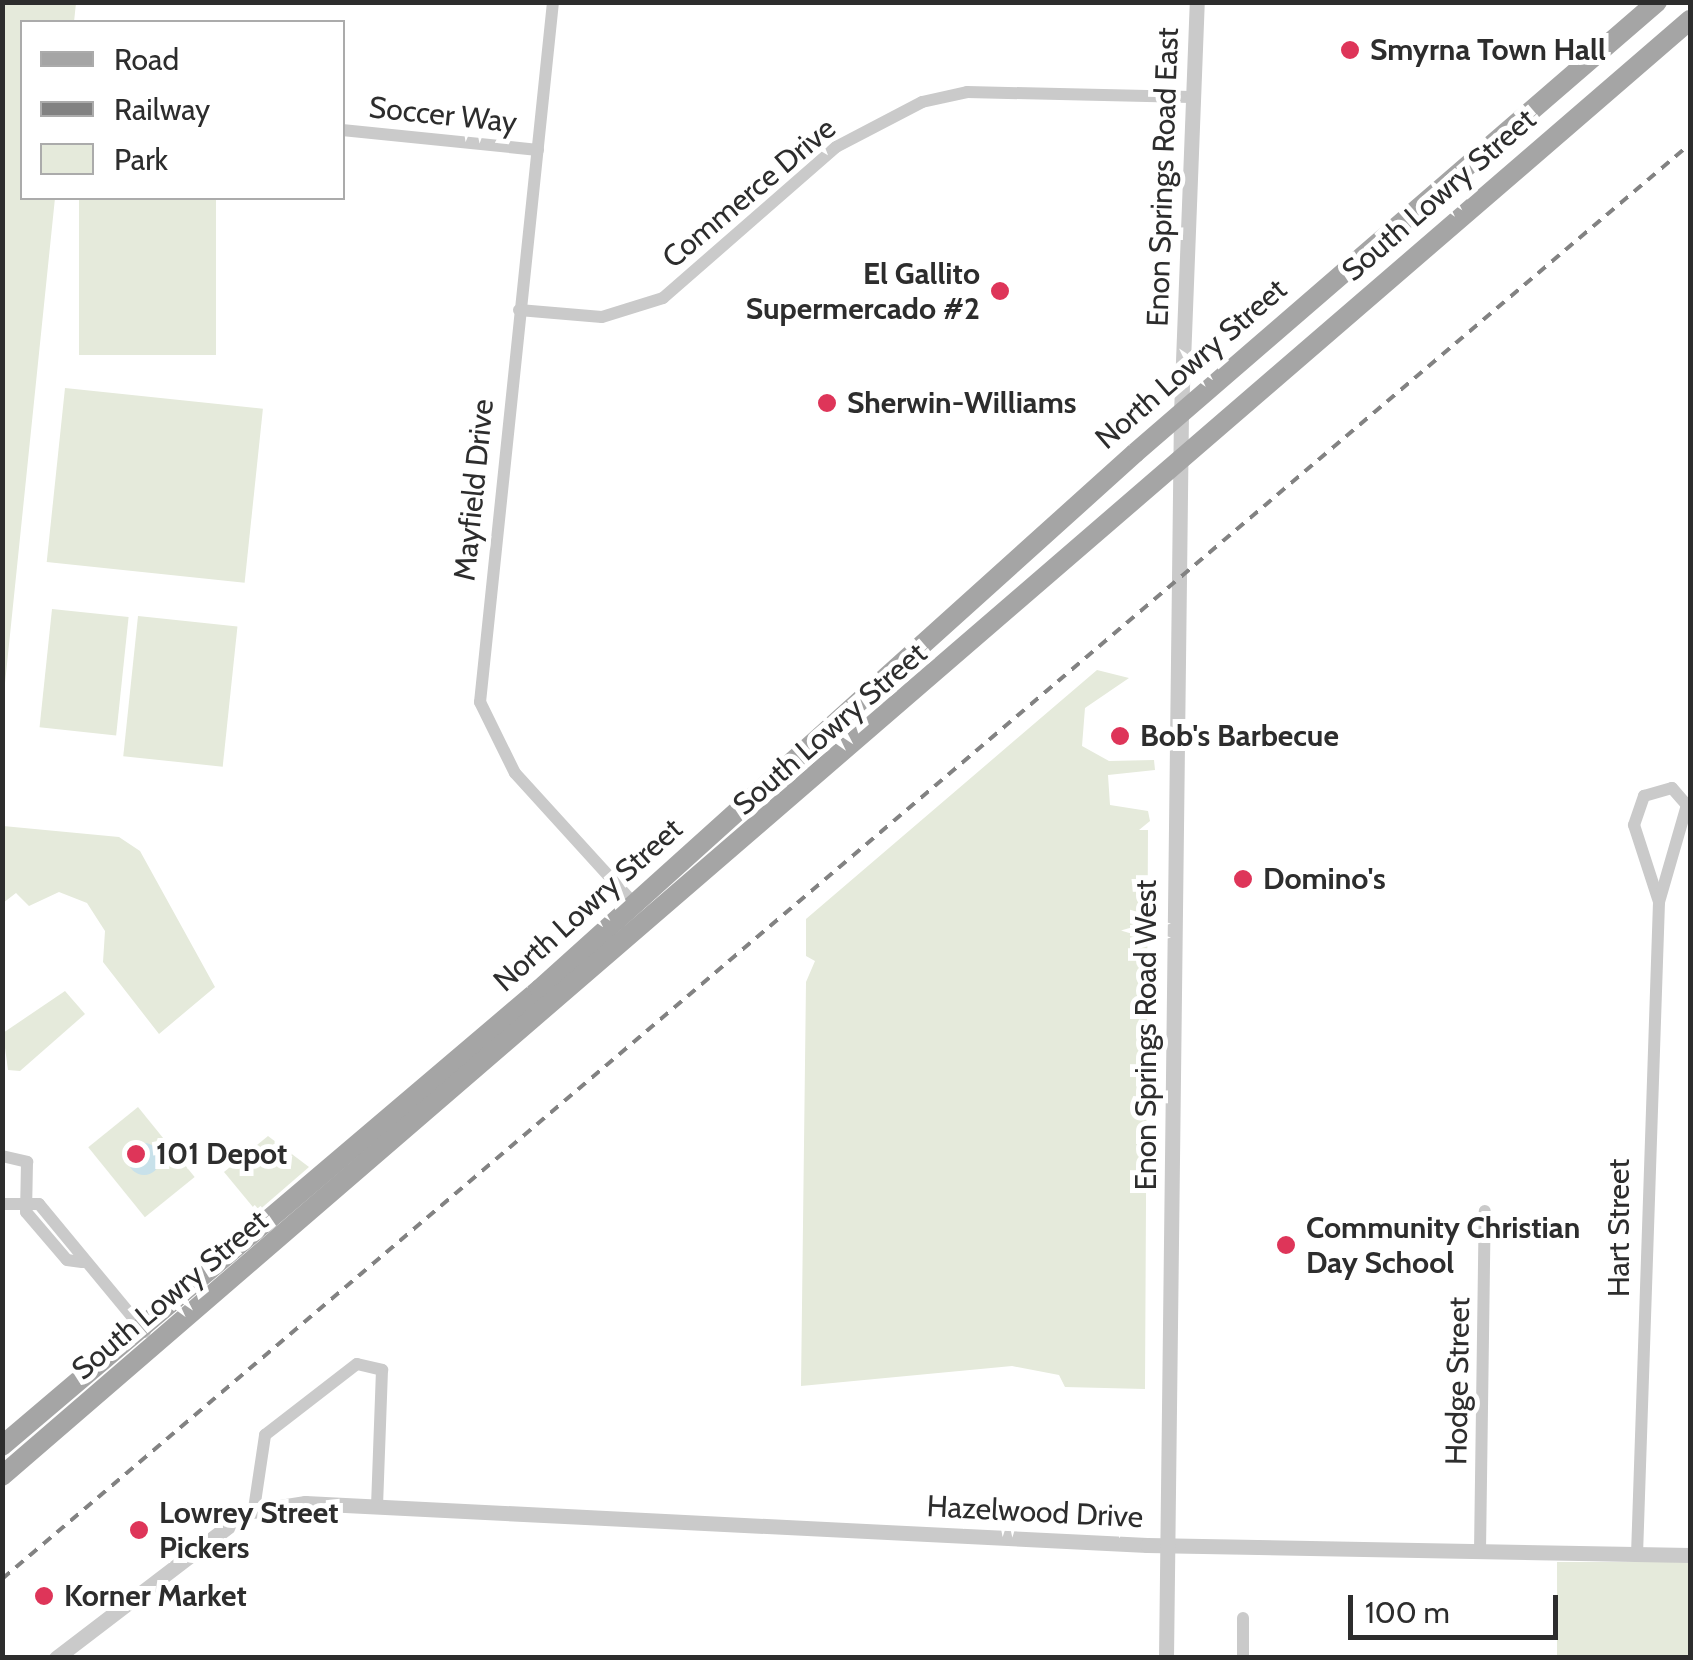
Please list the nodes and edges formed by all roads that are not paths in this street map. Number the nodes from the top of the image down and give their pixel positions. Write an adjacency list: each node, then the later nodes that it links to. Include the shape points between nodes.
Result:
1 (553, 2): 7 (street, Mayfield Drive)
2 (1197, 2): 5 (street, Enon Springs Road East)
3 (1657, 2): 8 (main road, North Lowry Street)
4 (1690, 20): 9 (main road, South Lowry Street)
5 (1191, 97): 10 (street, Commerce Drive, via 967,92 922,102 836,147 663,298 602,318); 11 (street, Enon Springs Road East)
6 (345, 130): 7 (street, Soccer Way)
7 (538, 150): 10 (street, Mayfield Drive)
8 (1418, 206): 9 (main road); 11 (main road, North Lowry Street)
9 (1435, 238): 12 (main road, South Lowry Street)
10 (518, 310): 14 (street, Mayfield Drive, via 480,702 515,773)
11 (1181, 413): 12 (street, Enon Springs Road West); 14 (main road, North Lowry Street)
12 (1180, 461): 15 (main road, South Lowry Street); 26 (street, Enon Springs Road West)
13 (1659, 902): 13 (street, Hart Street, via 1634,813 1644,796 1672,788 1686,797 1685,822); 28 (street, Hart Street)
14 (635, 904): 15 (street, Mayfield Drive); 20 (main road, North Lowry Street)
15 (652, 924): 21 (main road, South Lowry Street)
16 (2, 1156): 17 (street, via 27,1162)
17 (27, 1201): 18 (street); 20 (street)
18 (2, 1204)
19 (1485, 1211): 27 (street, Hodge Street)
20 (142, 1328): 21 (street); 22 (main road, North Lowry Street)
21 (157, 1346): 23 (main road, South Lowry Street)
22 (2, 1446)
23 (2, 1476)
24 (377, 1507): 25 (street, Hazelwood Drive); 25 (street, via 382,1370 356,1364 265,1435); 26 (street, Hazelwood Drive)
25 (254, 1510): 31 (street)
26 (1169, 1546): 27 (street, Hazelwood Drive); 32 (street, Enon Springs Road West)
27 (1480, 1551): 28 (street, Hazelwood Drive)
28 (1637, 1555): 29 (street, Hazelwood Drive)
29 (1690, 1555)
30 (1243, 1618): 33 (street)
31 (63, 1655)
32 (1166, 1658)
33 (1243, 1658)

